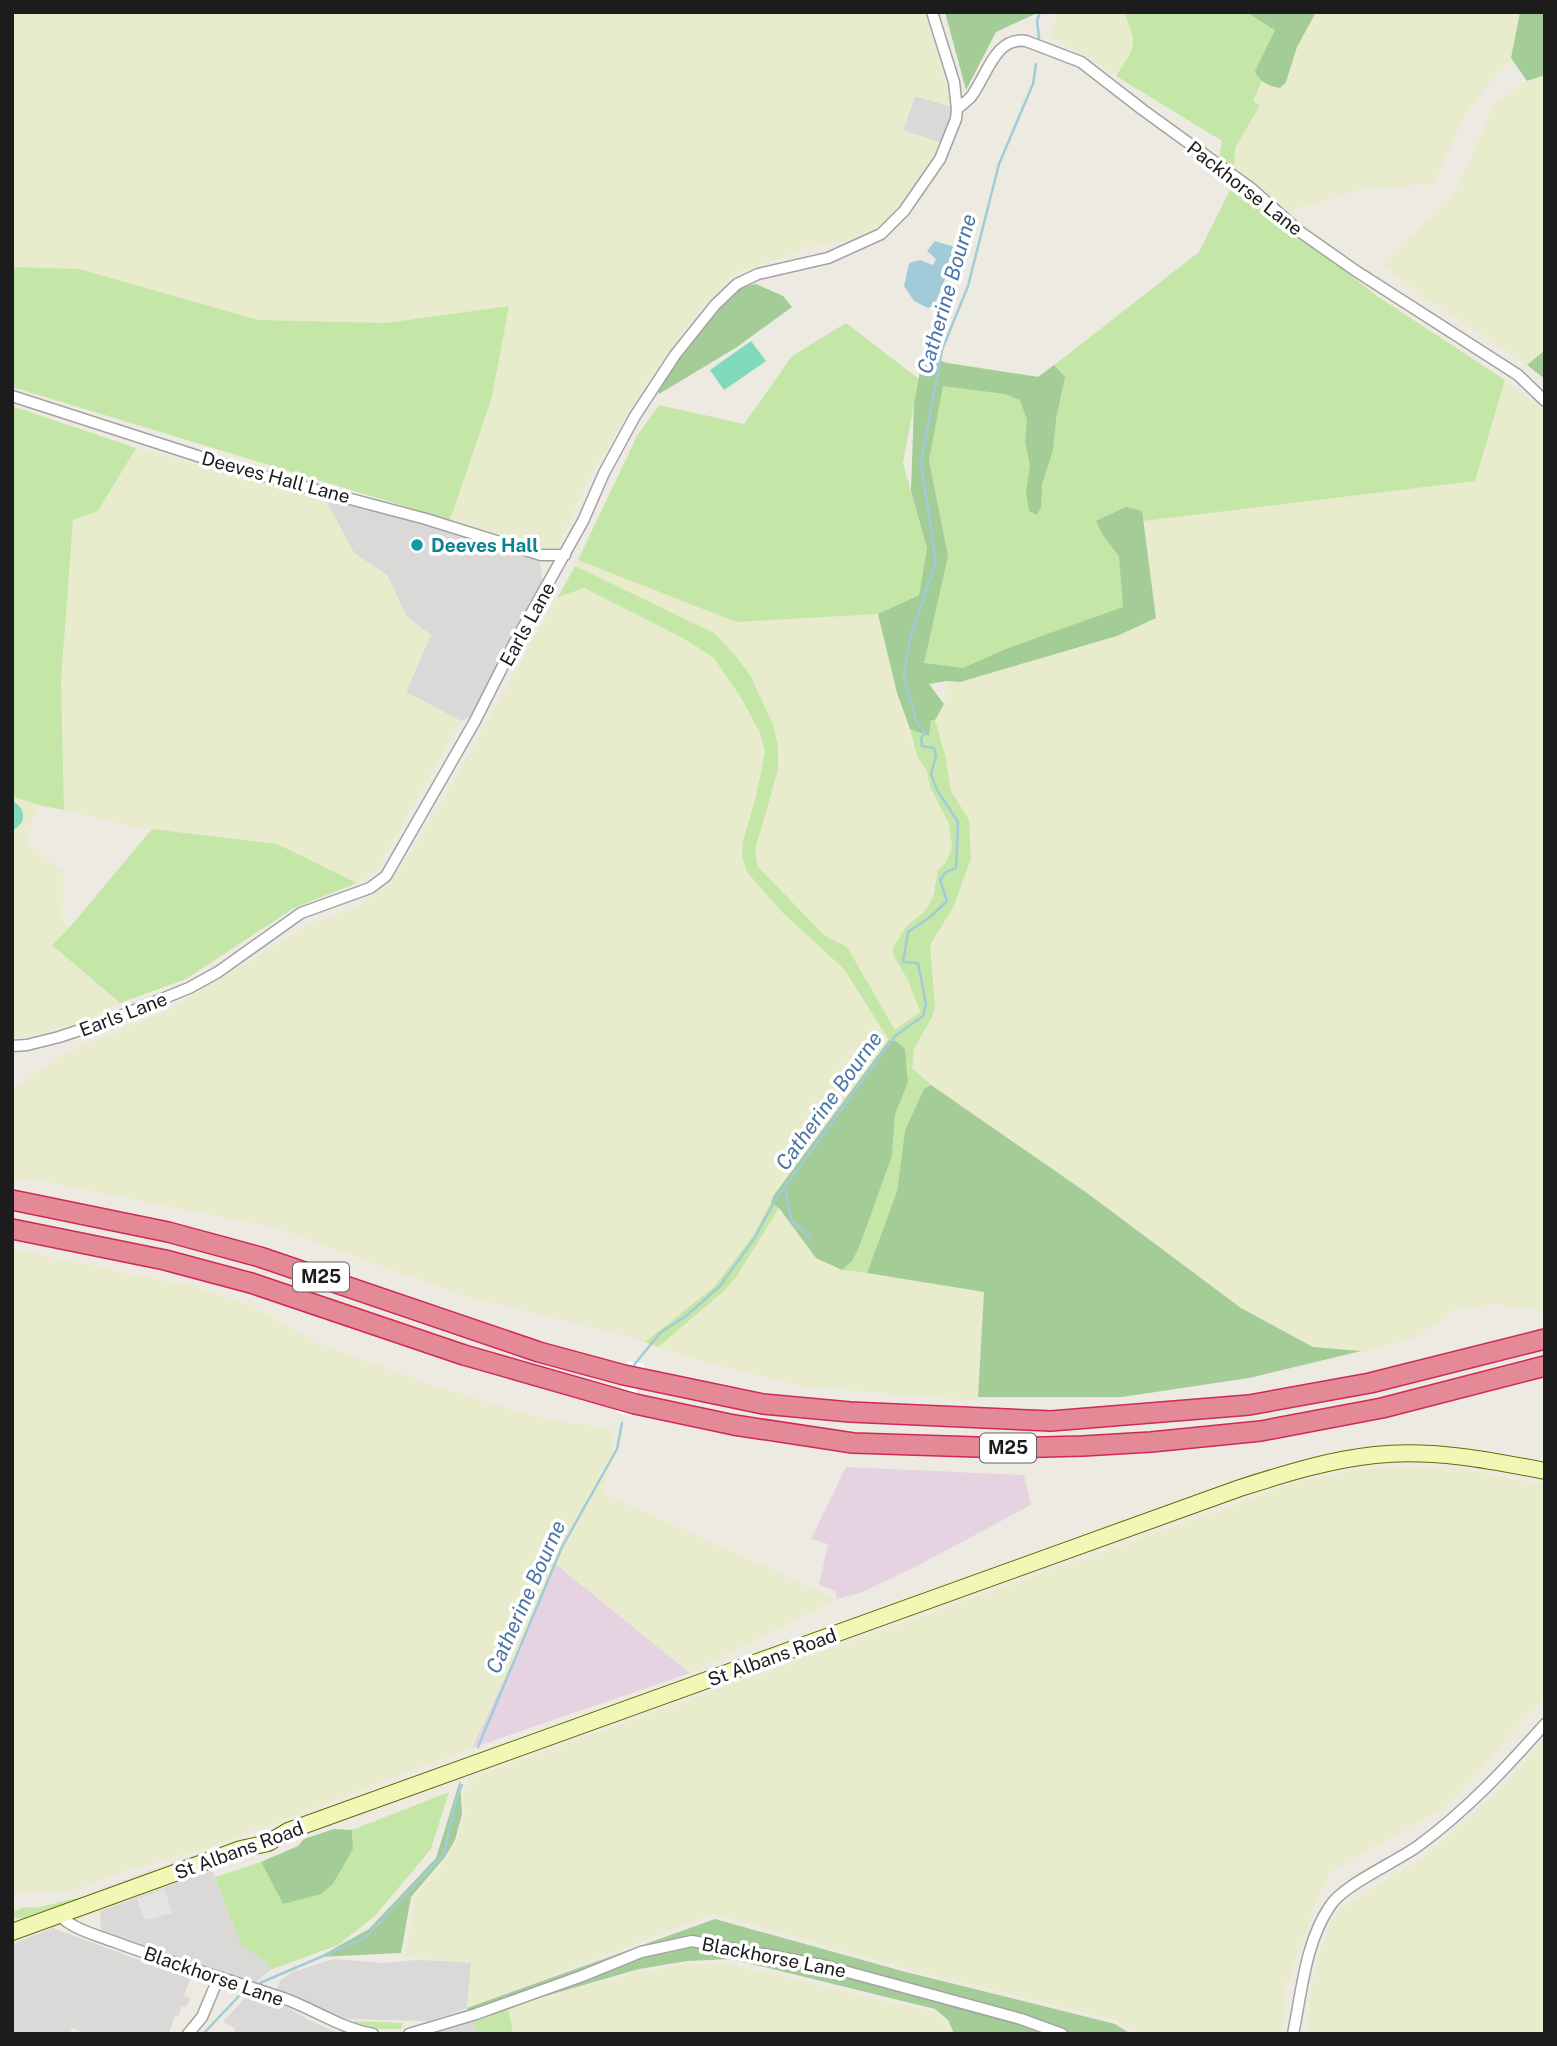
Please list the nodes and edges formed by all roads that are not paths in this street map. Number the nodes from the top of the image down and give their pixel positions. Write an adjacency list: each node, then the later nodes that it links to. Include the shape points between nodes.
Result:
1 (932, 12): 2 (street, via 954,82)
2 (957, 109): 4 (street, Packhorse Lane, via 969,99 1006,44 1026,41 1082,62 1221,165 1299,231 1518,375); 6 (street, Earls Lane, via 940,159 904,211 881,234 828,258 758,274 737,284 715,305 635,416)
3 (12, 396): 5 (street, Deeves Hall Lane, via 241,470 413,515)
4 (1545, 401)
5 (541, 555): 6 (street, Deeves Hall Lane); 7 (street)
6 (565, 555): 7 (street, Earls Lane)
7 (553, 576): 8 (street, Earls Lane, via 386,876 370,888 301,913 190,988 59,1037)
8 (12, 1046)
9 (12, 1200): 11 (highway, M25, via 168,1232 260,1257 539,1352 633,1377 763,1404 850,1412 1051,1420 1249,1405 1370,1383)
10 (12, 1229): 12 (highway, M25, via 251,1283 464,1355 626,1402 853,1443 1083,1446 1261,1431 1382,1408)
11 (1545, 1339)
12 (1545, 1366)
13 (1545, 1471): 15 (main road, St Albans Road, via 1453,1456 1401,1454 1296,1470 288,1831 268,1843)
14 (1545, 1724): 22 (street, via 1468,1805 1417,1847 1331,1903 1307,1962)
15 (58, 1914): 16 (main road, St Albans Road); 17 (street, Blackhorse Lane, via 65,1922)
16 (12, 1932)
17 (218, 1979): 18 (street, via 202,2017); 19 (street, Blackhorse Lane, via 285,1999)
18 (188, 2034)
19 (373, 2034)
20 (409, 2034): 21 (street, Blackhorse Lane, via 641,1952 692,1941 822,1965)
21 (1062, 2034)
22 (1293, 2034)

